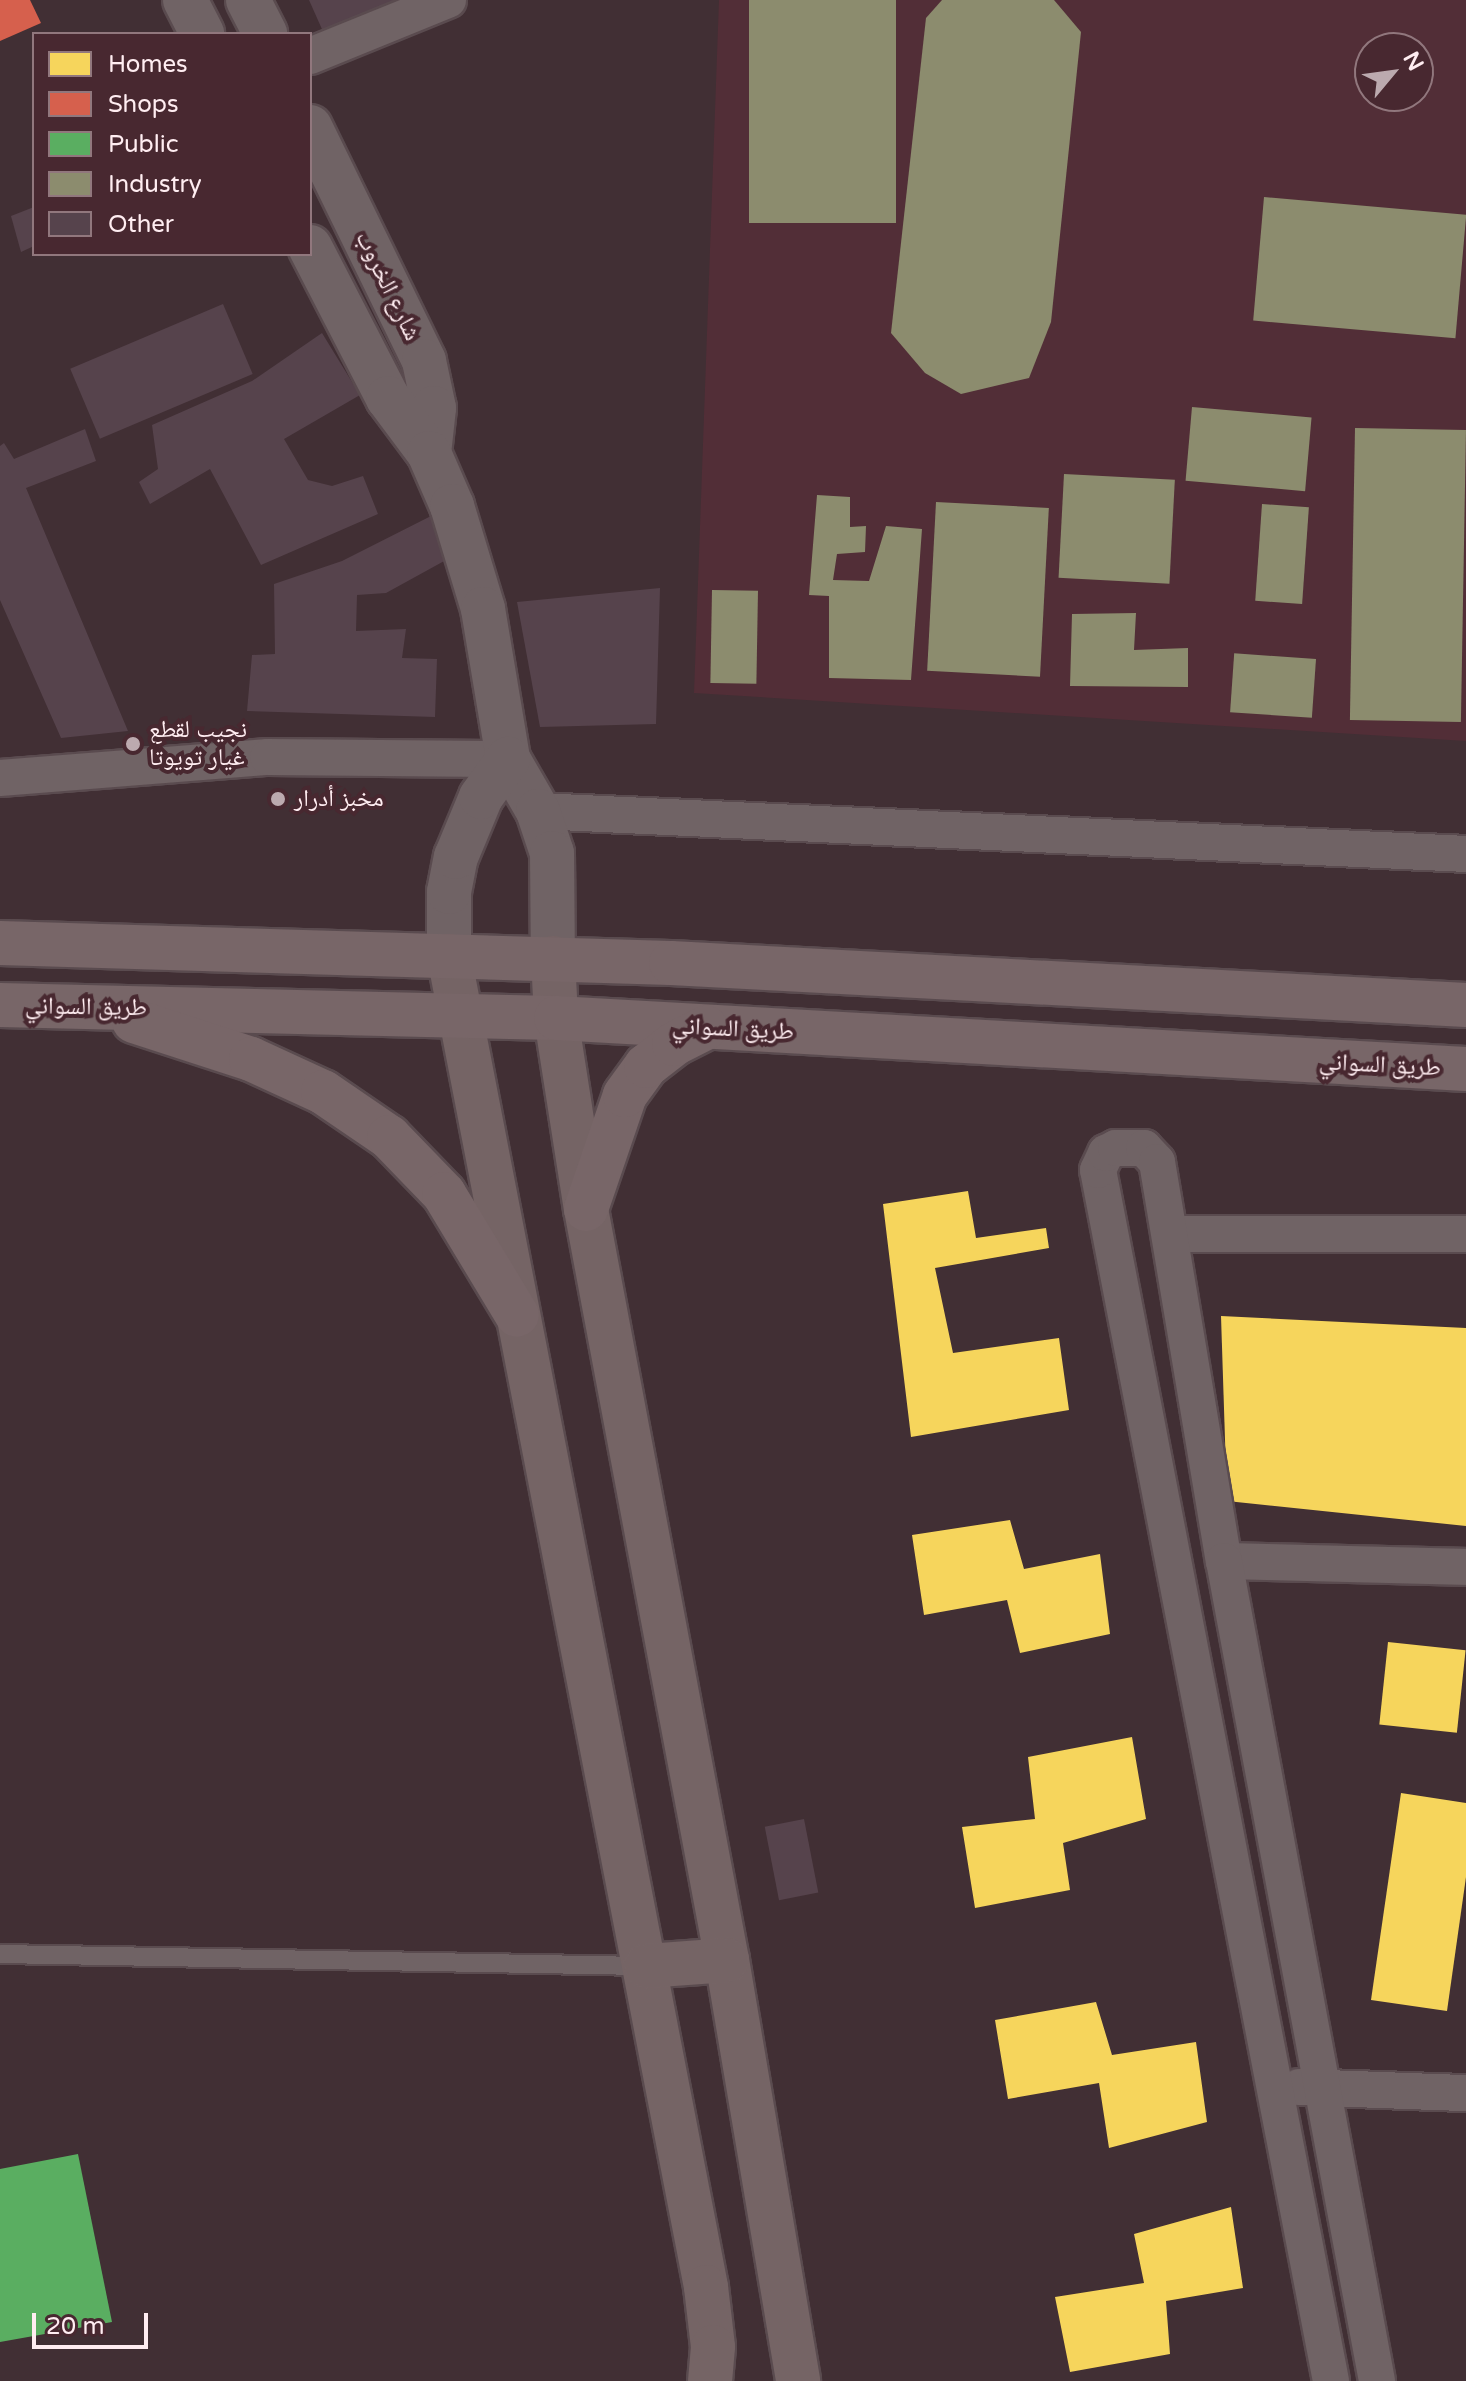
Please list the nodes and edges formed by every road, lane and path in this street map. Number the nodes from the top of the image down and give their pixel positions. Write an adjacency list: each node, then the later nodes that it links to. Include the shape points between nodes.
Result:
1 (185, 0): 4 (main road)
2 (248, 0): 5 (main road)
3 (448, 0): 6 (street)
4 (201, 32)
5 (264, 32)
6 (312, 55)
7 (312, 131): 9 (main road, شارع الخروب, via 429,372 435,420)
8 (312, 251): 9 (main road, via 388,398)
9 (429, 453): 10 (main road, via 452,506 483,609)
10 (508, 759): 11 (street, via 268,757); 12 (main road); 15 (main road, via 481,797 456,857 449,892)
11 (0, 778)
12 (538, 811): 13 (street); 16 (main road, via 555,876)
13 (1466, 854)
14 (0, 943): 15 (highway)
15 (449, 956): 16 (highway); 20 (main road)
16 (553, 958): 18 (highway); 21 (main road)
17 (0, 1005): 19 (highway, طريق السواني)
18 (1466, 1005)
19 (82, 1006): 20 (highway, طريق السواني); 27 (highway, via 251,1059 323,1092 389,1137 444,1194)
20 (457, 1015): 21 (highway, طريق السواني); 27 (main road)
21 (556, 1018): 22 (highway, طريق السواني); 24 (main road)
22 (706, 1028): 23 (highway, طريق السواني); 24 (highway, via 646,1066 625,1095)
23 (1466, 1069)
24 (586, 1209): 31 (main road)
25 (1171, 1234): 26 (street); 28 (street); 33 (street, via 1152,1154 1135,1145 1106,1153 1098,1170)
26 (1466, 1234)
27 (517, 1315): 32 (main road)
28 (1224, 1561): 29 (street); 34 (street)
29 (1466, 1567)
30 (0, 1954): 32 (lane)
31 (727, 1960): 32 (main road); 37 (main road)
32 (646, 1966): 36 (main road, via 711,2317)
33 (1277, 2087): 34 (street); 38 (street)
34 (1322, 2088): 35 (street); 39 (street)
35 (1466, 2093)
36 (710, 2381)
37 (798, 2381)
38 (1331, 2381)
39 (1377, 2381)

